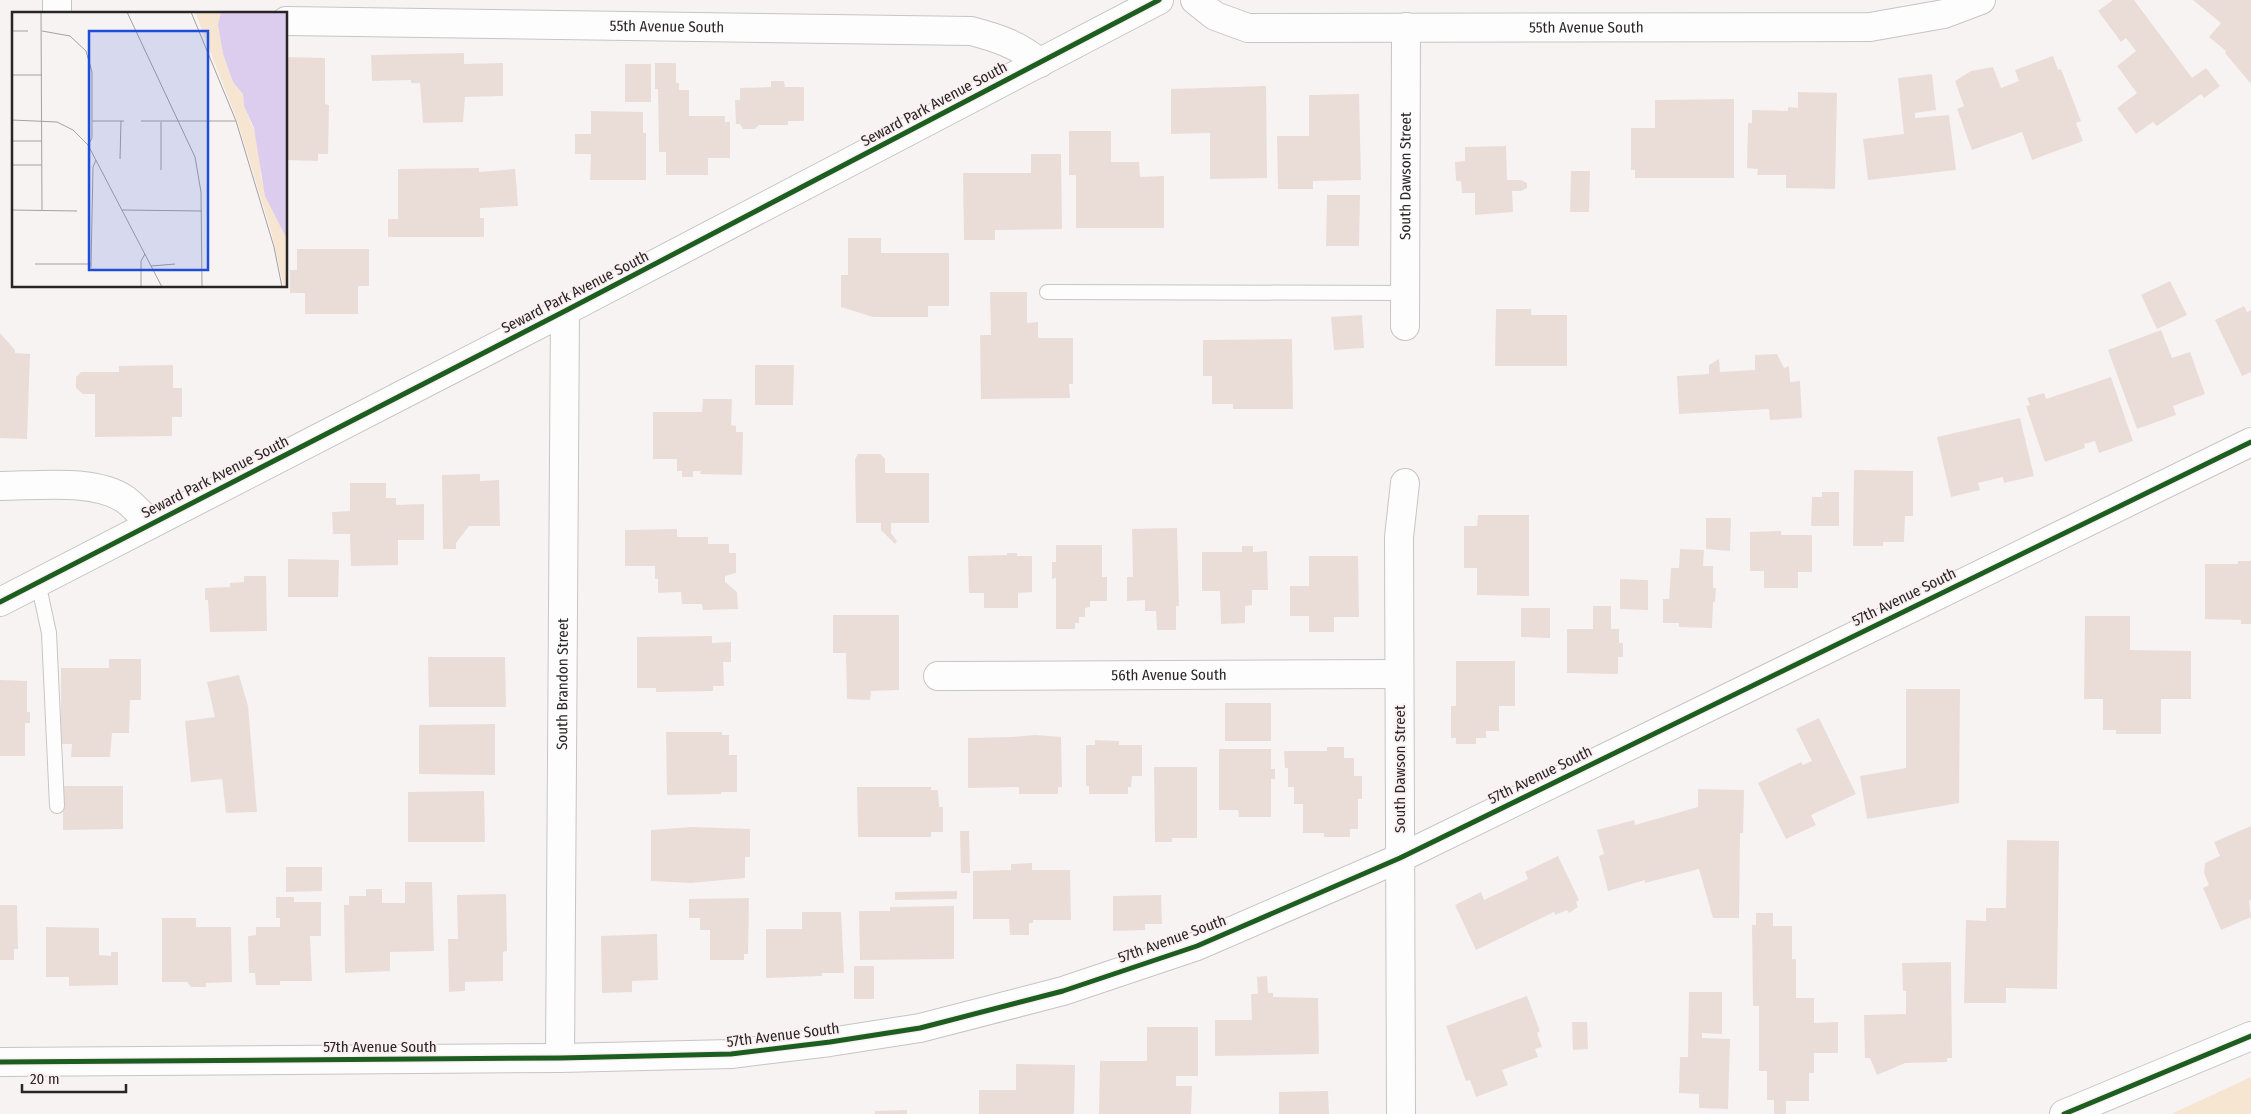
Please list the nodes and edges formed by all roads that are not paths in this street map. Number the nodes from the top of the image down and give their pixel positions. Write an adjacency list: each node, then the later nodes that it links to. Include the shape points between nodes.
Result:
1 (1159, 0): 6 (street, Seward Park Avenue South)
2 (1194, 0): 5 (street, 55th Avenue South, via 1215,16 1248,28)
3 (1981, 0): 5 (street, 55th Avenue South, via 1944,14 1870,27)
4 (288, 21): 6 (street, 55th Avenue South, via 971,31 1005,40 1028,52)
5 (1406, 27): 8 (street, South Dawson Street)
6 (1040, 63): 9 (street, Seward Park Avenue South)
7 (1047, 292): 8 (lane)
8 (1405, 293): 10 (street, South Dawson Street)
9 (565, 311): 14 (street, Seward Park Avenue South); 22 (street, South Brandon Street)
10 (1405, 326)
11 (2251, 442): 20 (street, 57th Avenue South)
12 (1405, 484): 17 (street, South Dawson Street, via 1399,537)
13 (0, 486): 14 (street, via 86,486 110,492 126,500)
14 (151, 524): 15 (street, Seward Park Avenue South)
15 (38, 582): 16 (street, Seward Park Avenue South); 19 (lane, via 49,633)
16 (0, 602)
17 (1399, 674): 18 (street, 56th Avenue South); 20 (street, South Dawson Street)
18 (938, 676)
19 (57, 806)
20 (1400, 858): 22 (street, 57th Avenue South, via 1197,946 1063,990 920,1028 732,1054); 24 (street, South Dawson Street)
21 (2251, 1036): 25 (street)
22 (560, 1058): 23 (street, 57th Avenue South)
23 (0, 1062)
24 (1401, 1114)
25 (2064, 1114)

